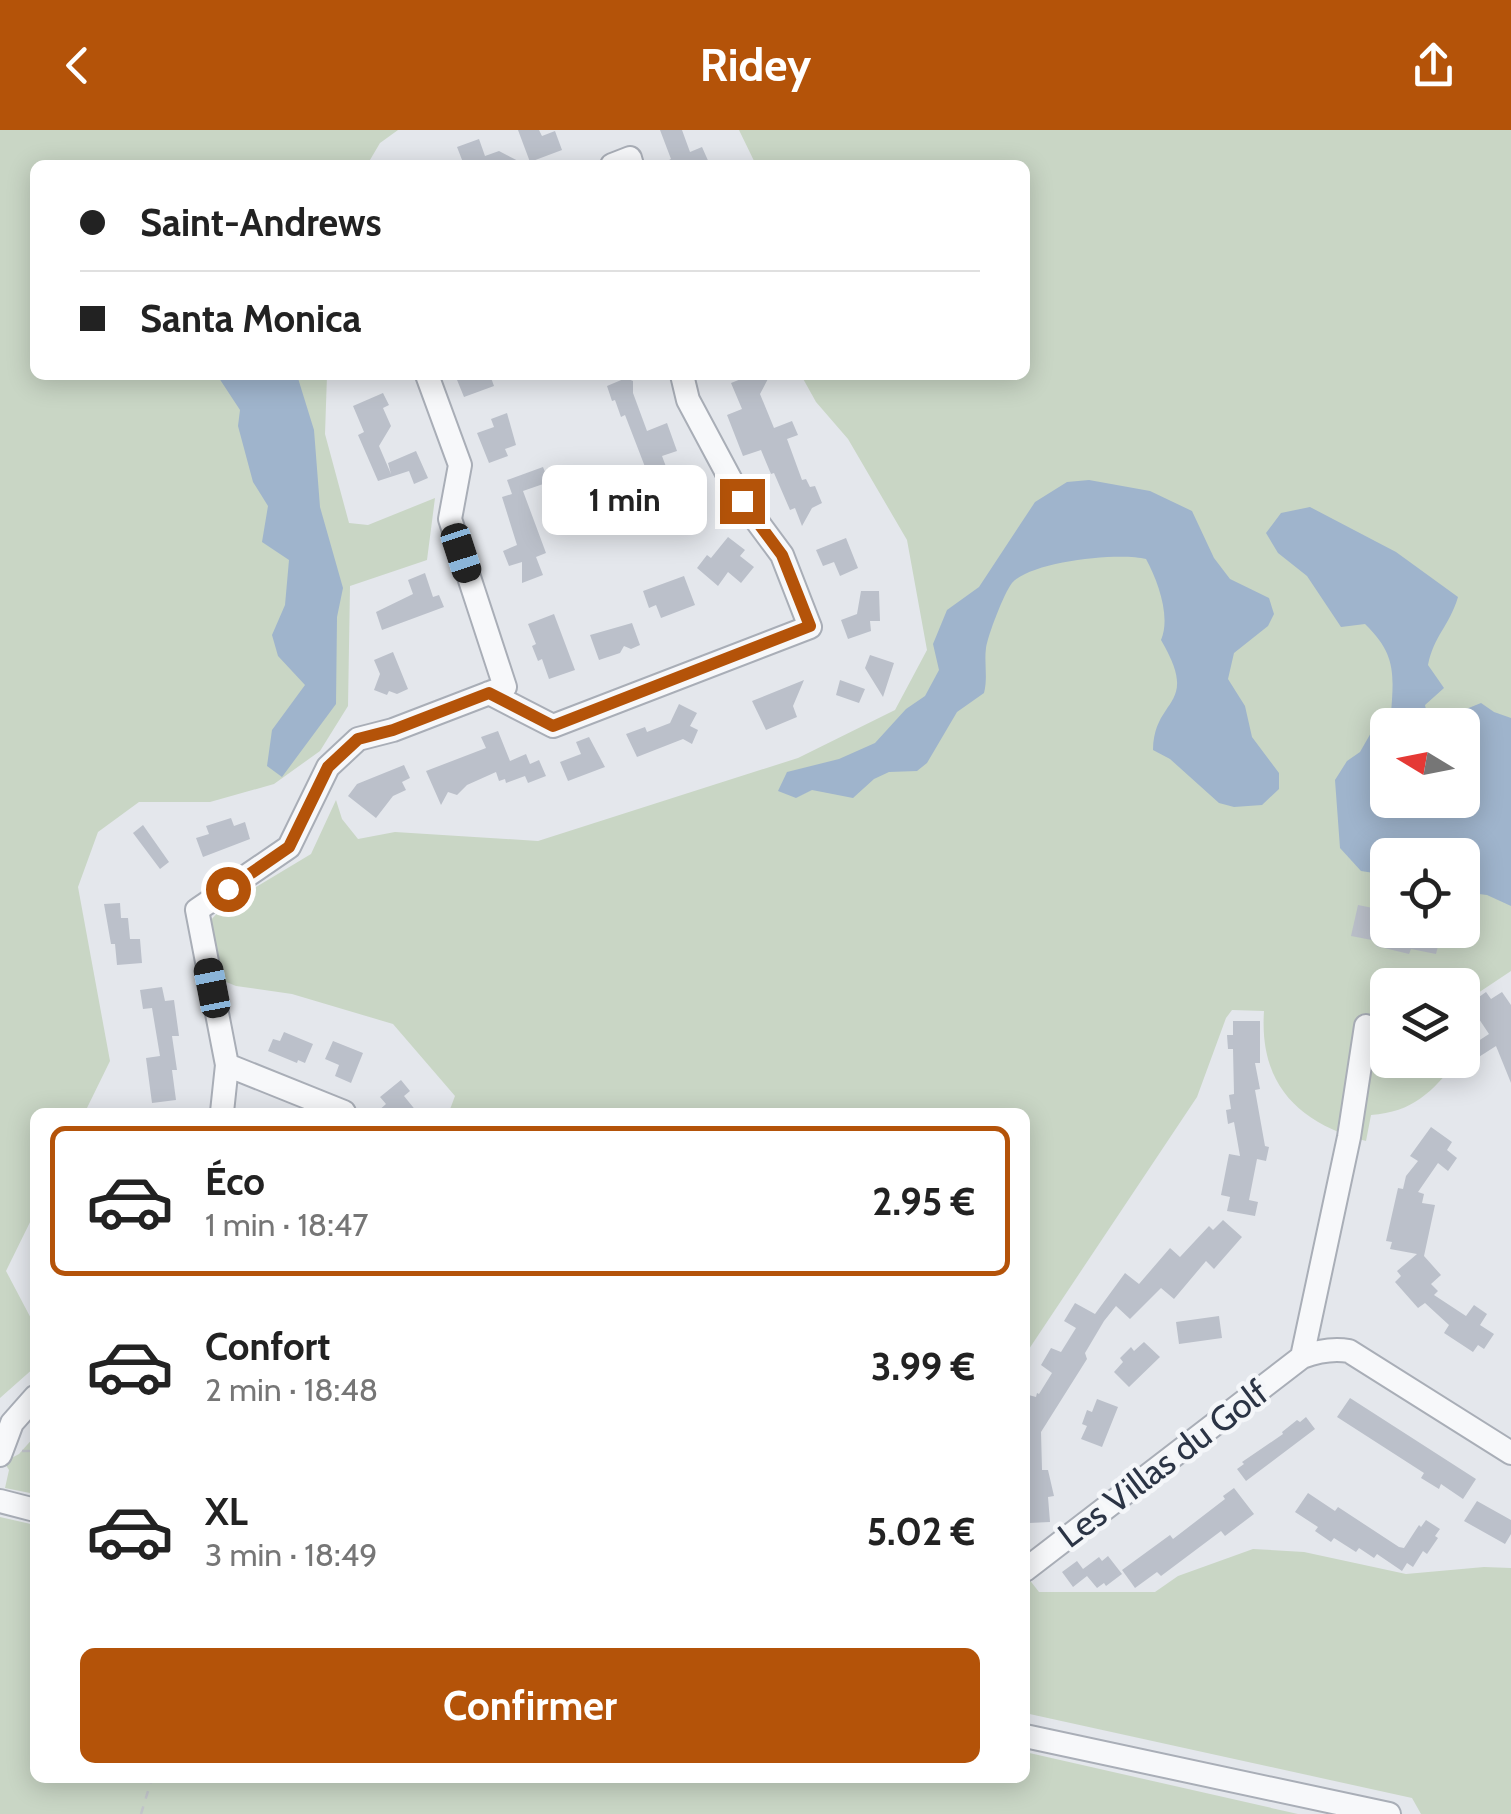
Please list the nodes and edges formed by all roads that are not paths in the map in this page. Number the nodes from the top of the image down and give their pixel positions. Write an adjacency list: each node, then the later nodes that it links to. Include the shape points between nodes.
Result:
1 (428, 380): 3 (street, via 460,465 450,519)
2 (683, 380): 3 (street, via 742,501 782,555 810,626 553,726)
3 (497, 690): 5 (street, via 358,739 328,767 289,847 197,910)
4 (1366, 1026): 8 (street, Les Villas du Golf)
5 (226, 1065): 6 (street); 7 (street)
6 (222, 1108)
7 (334, 1108)
8 (1302, 1358): 10 (street, Les Villas du Golf, via 1324,1350 1349,1352); 14 (street, Les Villas du Golf)
9 (30, 1403): 11 (street, via 12,1424)
10 (1511, 1453)
11 (0, 1455)
12 (0, 1502): 13 (street)
13 (30, 1509)
14 (1030, 1566)
15 (1030, 1737): 16 (street)
16 (1389, 1814)

